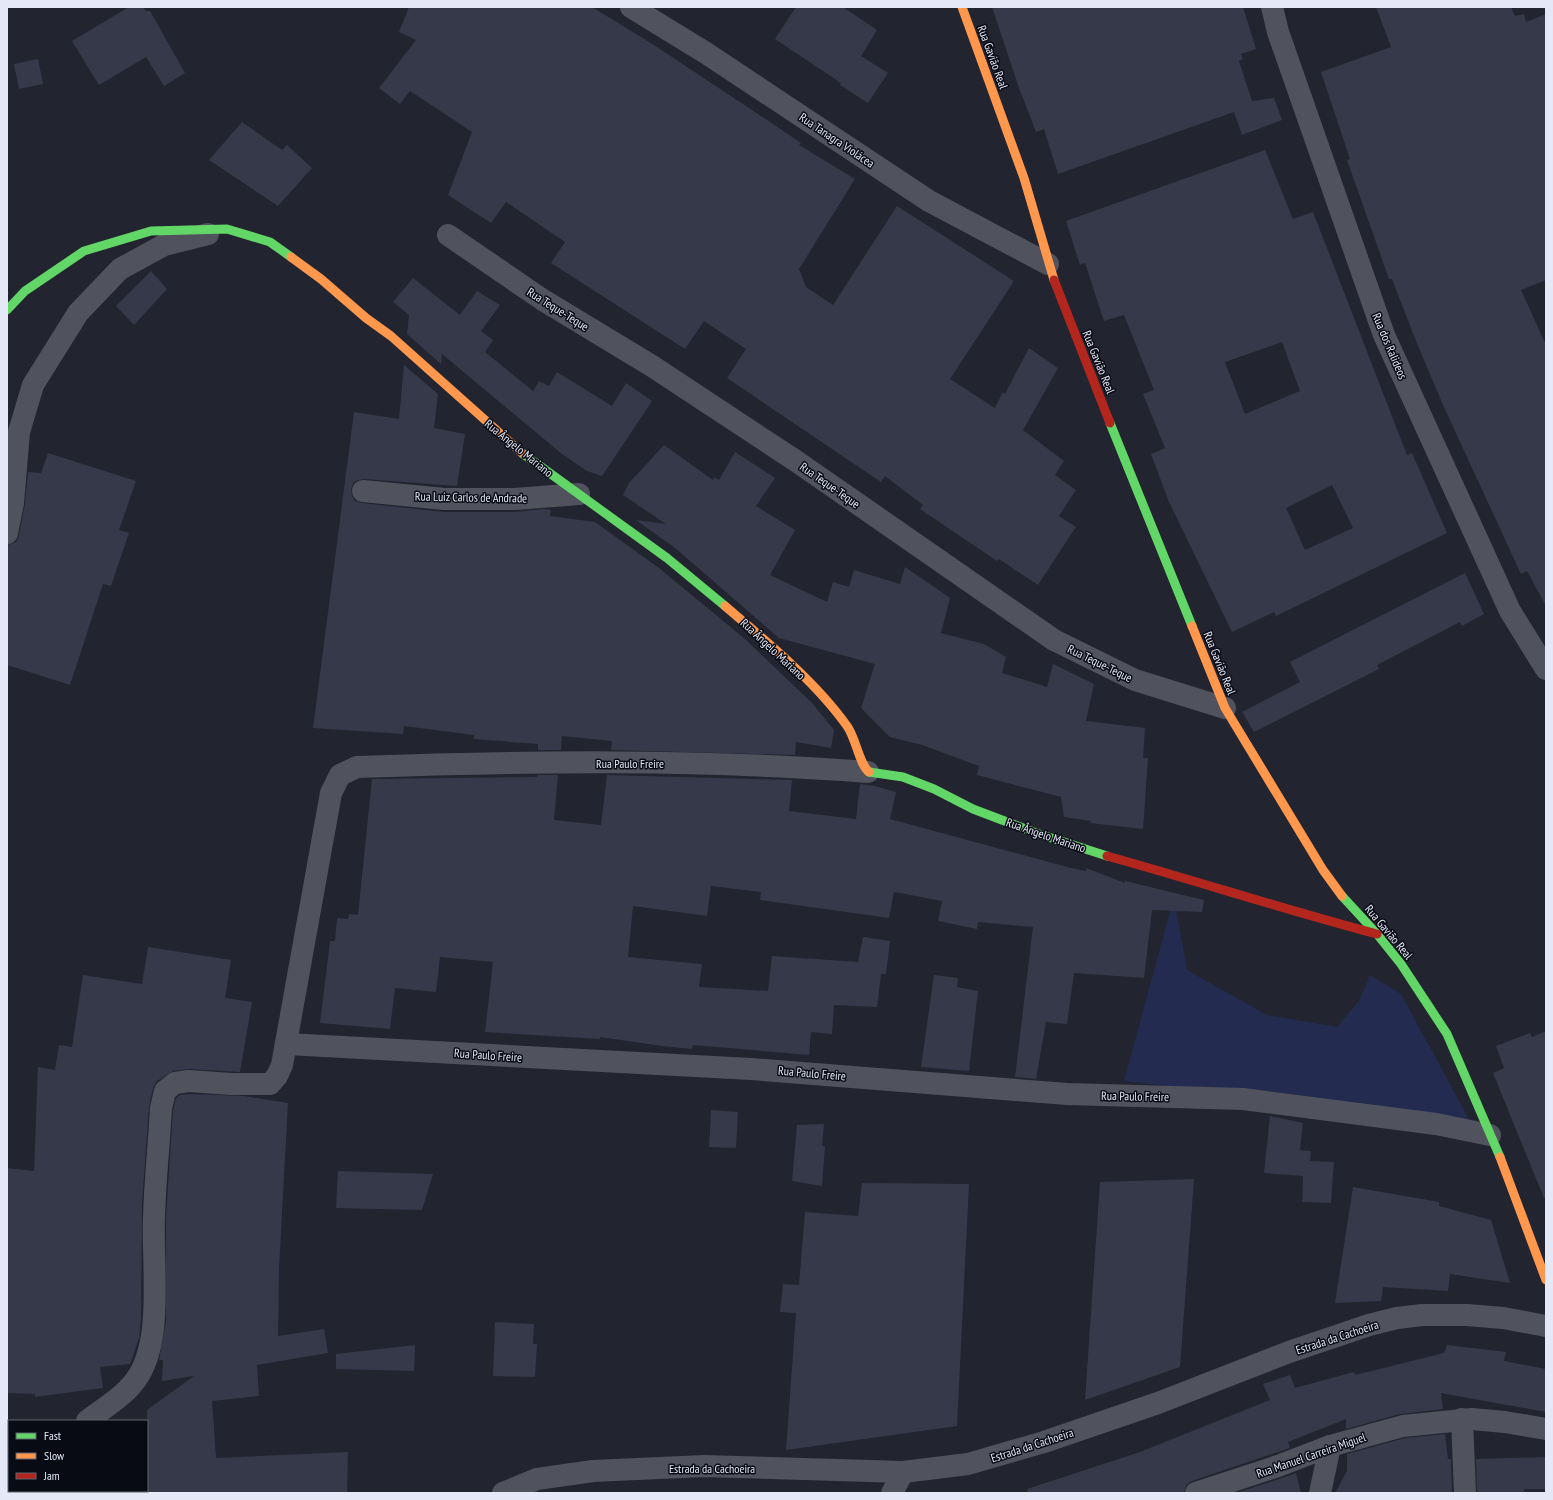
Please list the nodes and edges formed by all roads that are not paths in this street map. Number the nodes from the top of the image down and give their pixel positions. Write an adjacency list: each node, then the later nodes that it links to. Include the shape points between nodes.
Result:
1 (631, 7): 6 (street, Rua Tanagra Violácea, via 706,53 929,201)
2 (962, 7): 6 (street, Rua Gavião Real, via 1024,178)
3 (1272, 7): 11 (street, Rua dos Ralideos, via 1281,40 1384,335 1510,611)
4 (226, 229): 7 (street, Rua Ângelo Mariano, via 151,231 84,251 25,291); 9 (street, Rua Ângelo Mariano, via 270,242 316,275 391,336 531,461); 10 (street, via 164,245 120,269 78,313 32,385 19,432 13,503)
5 (448, 235): 12 (street, Rua Teque-Teque, via 543,300 652,366 796,461 1054,640 1135,680)
6 (1048, 264): 12 (street, Rua Gavião Real)
7 (7, 310)
8 (363, 491): 9 (street, Rua Luiz Carlos de Andrade, via 460,499 515,499)
9 (579, 494): 13 (street, Rua Ângelo Mariano, via 668,558 753,630 821,694 848,728)
10 (7, 533)
11 (1546, 669)
12 (1225, 708): 14 (street, Rua Gavião Real, via 1323,870 1344,899)
13 (868, 772): 14 (street, Rua Ângelo Mariano, via 903,777 973,809 1098,854); 15 (street, Rua Paulo Freire, via 780,765 695,763 493,763 357,767 340,775 331,793)
14 (1377, 934): 16 (street, Rua Gavião Real, via 1422,992 1447,1034)
15 (287, 1044): 16 (street, Rua Paulo Freire, via 751,1068 1067,1094 1243,1099 1436,1124); 20 (street, via 282,1065 270,1084 189,1081 175,1083 165,1091 161,1108 154,1217 154,1328 150,1351 139,1376 114,1402)
16 (1490, 1135): 17 (street, Rua Gavião Real)
17 (1546, 1280)
18 (1546, 1326): 23 (street, Estrada da Cachoeira, via 1460,1314 1397,1318 1295,1350 1158,1402 1001,1456 968,1464)
19 (1462, 1419): 21 (street, Rua Manuel Carreira Miguel, via 1472,1418); 22 (street, Rua Manuel Carreira Miguel, via 1404,1426); 28 (street)
20 (88, 1420)
21 (1546, 1429)
22 (1330, 1446): 26 (street, Rua Manuel Carreira Miguel); 27 (street)
23 (902, 1472): 24 (street, Estrada da Cachoeira, via 704,1466 593,1470 537,1479); 25 (street)
24 (503, 1493)
25 (892, 1493)
26 (1196, 1493)
27 (1320, 1493)
28 (1465, 1493)

